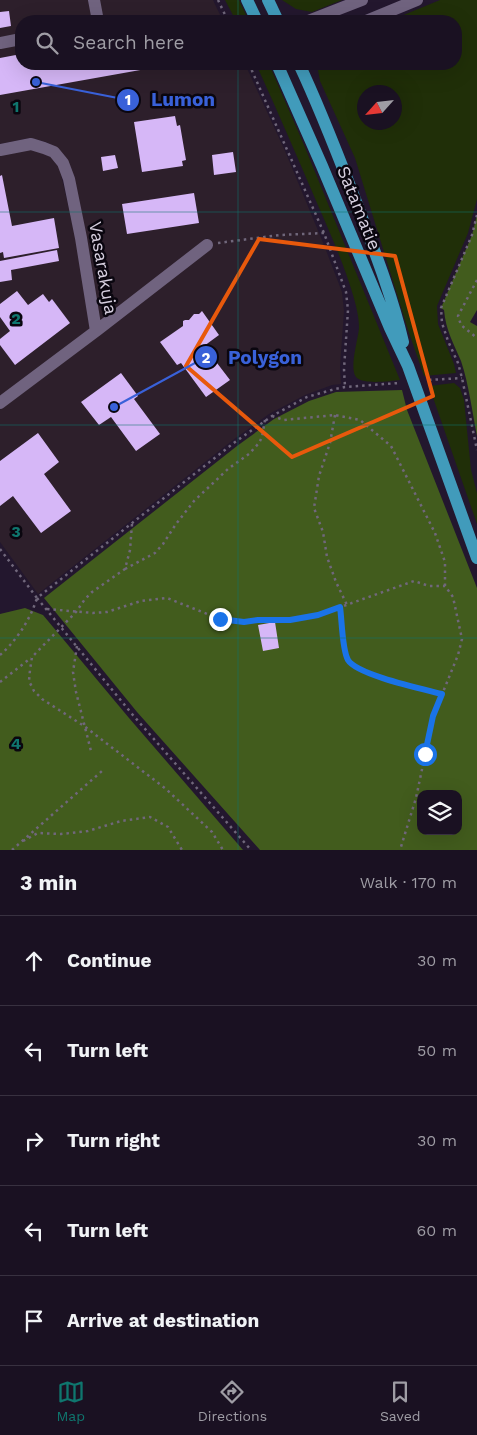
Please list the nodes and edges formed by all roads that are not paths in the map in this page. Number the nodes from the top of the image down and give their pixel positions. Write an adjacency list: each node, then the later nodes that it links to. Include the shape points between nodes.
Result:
1 (94, 0): 6 (street)
2 (247, 0): 7 (main road)
3 (268, 0): 8 (main road)
4 (362, 0): 9 (street)
5 (417, 0): 10 (street)
6 (97, 15)
7 (254, 15)
8 (275, 15)
9 (323, 15)
10 (381, 15)
11 (15, 41): 12 (street)
12 (0, 43)
13 (280, 70): 18 (main road, Satamatie)
14 (301, 70): 18 (main road, Satamatie, via 374,248)
15 (0, 150): 17 (street, Vasarakuja, via 31,144 54,152 63,163 81,238)
16 (208, 245): 17 (street)
17 (96, 331): 19 (street, Vasarakuja)
18 (408, 366): 20 (main road, Satamatie)
19 (0, 403)
20 (477, 558)

